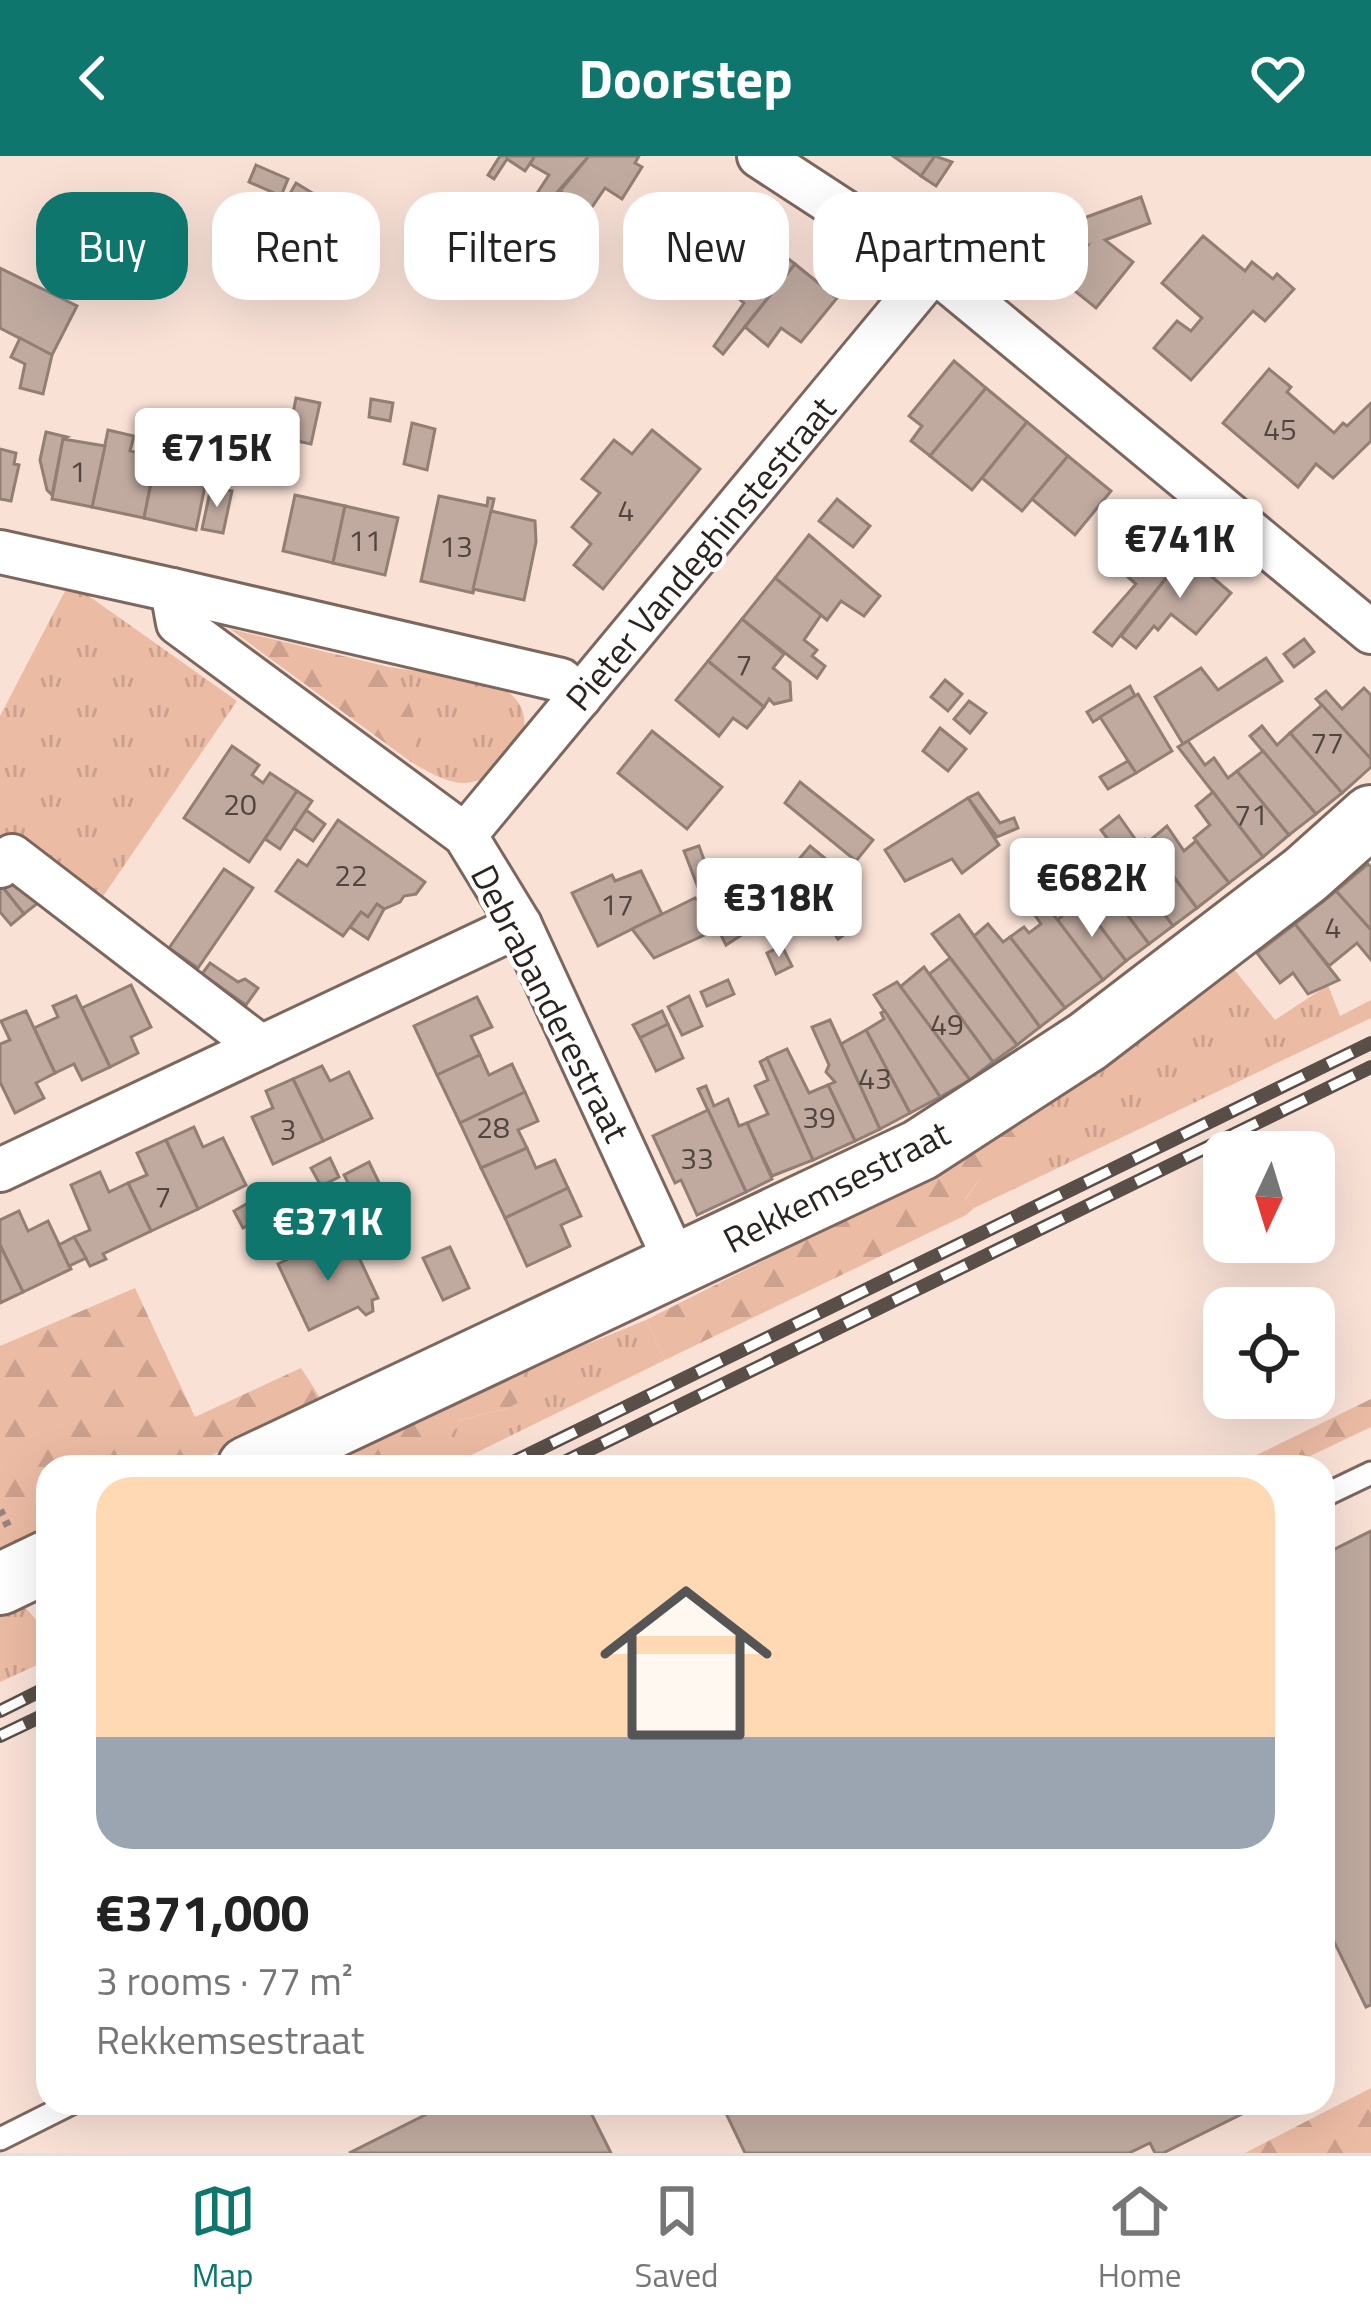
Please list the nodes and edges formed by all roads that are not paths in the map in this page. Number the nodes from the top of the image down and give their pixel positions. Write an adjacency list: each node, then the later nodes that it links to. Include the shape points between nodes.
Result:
1 (759, 156): 2 (street)
2 (814, 192)
3 (909, 300): 8 (street, Pieter Vandeghinstestraat)
4 (970, 300): 7 (street)
5 (0, 552): 6 (street)
6 (172, 590): 8 (street, via 561,680); 10 (street, Debrabanderestraat, via 178,623)
7 (1371, 632)
8 (580, 697): 10 (street, Pieter Vandeghinstestraat)
9 (1371, 816): 15 (street, Rekkemsestraat, via 1088,1040 939,1138)
10 (465, 835): 12 (street, Debrabanderestraat)
11 (0, 866): 13 (street, via 13,856)
12 (520, 925): 13 (street); 15 (street, Debrabanderestraat)
13 (261, 1047): 14 (street)
14 (0, 1171)
15 (677, 1264): 16 (street, Rekkemsestraat)
16 (273, 1455)
17 (1371, 1473): 18 (lane)
18 (1335, 1490)
19 (36, 1567): 20 (street)
20 (0, 1584)
21 (48, 2115): 22 (lane)
22 (0, 2139)

